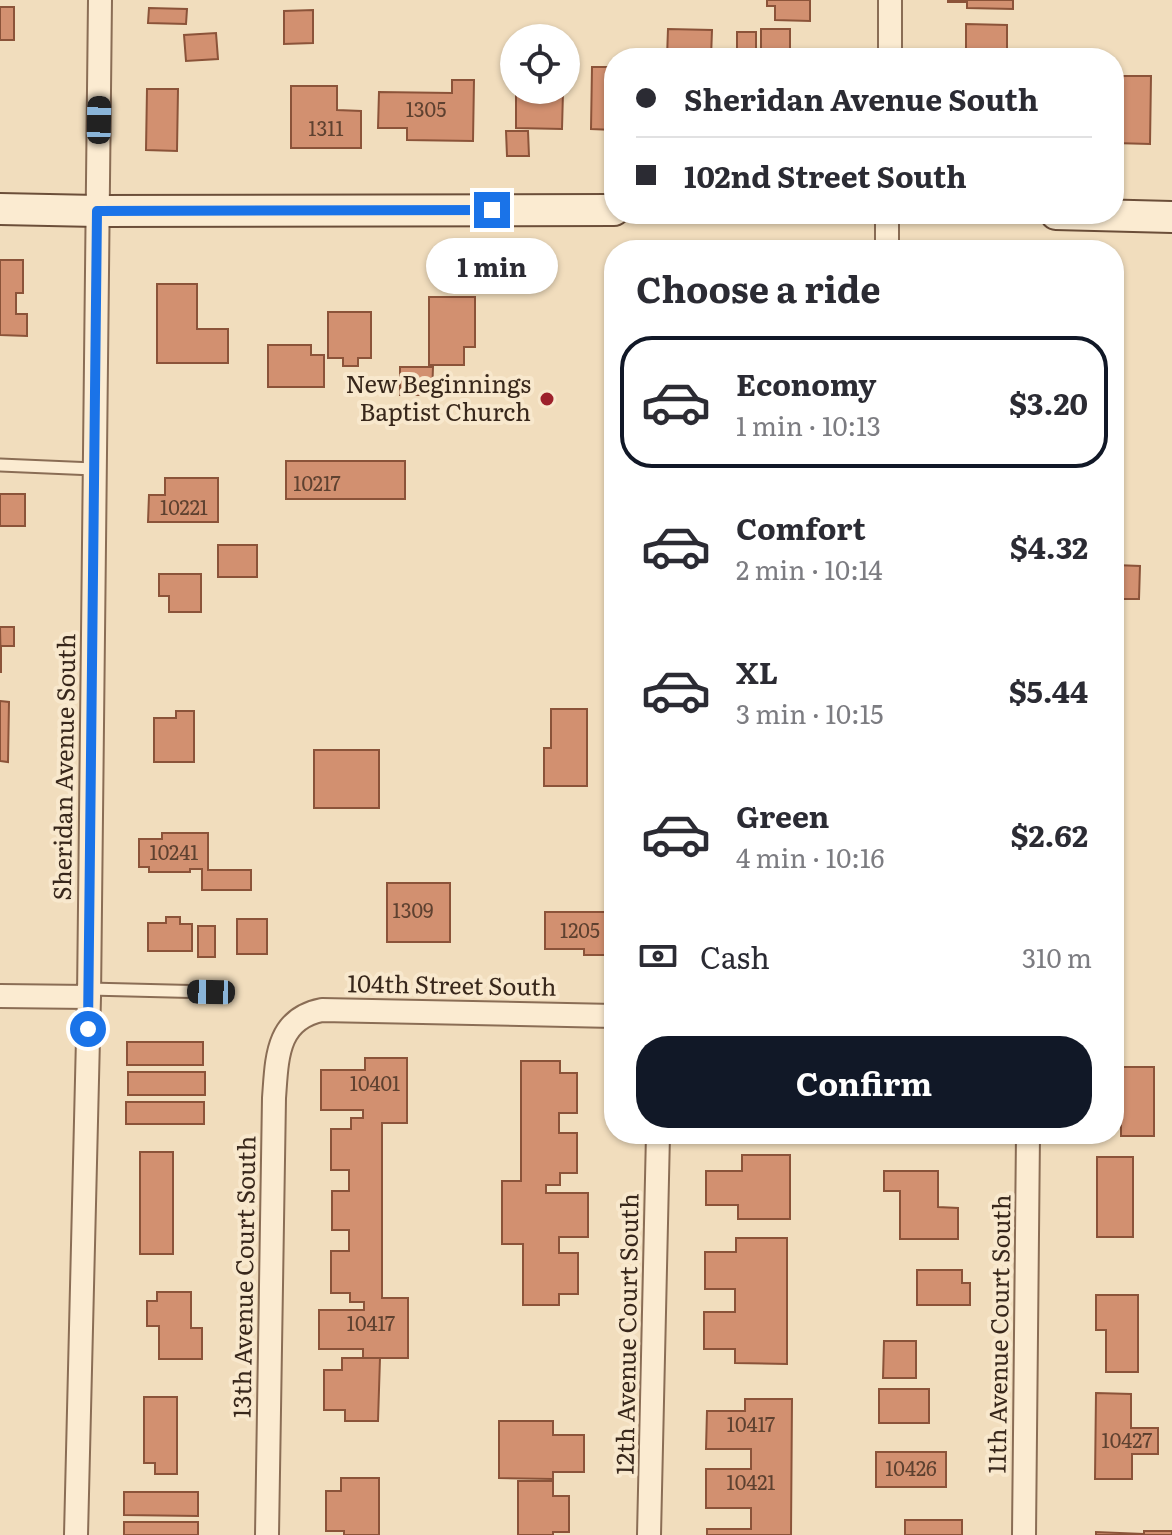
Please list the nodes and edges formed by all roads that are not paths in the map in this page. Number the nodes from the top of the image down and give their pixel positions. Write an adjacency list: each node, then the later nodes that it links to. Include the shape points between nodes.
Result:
1 (100, 0): 6 (street, Sheridan Avenue South)
2 (890, 0): 3 (street)
3 (890, 48)
4 (0, 209): 6 (street)
5 (604, 210): 6 (street)
6 (97, 211): 10 (street, Sheridan Avenue South)
7 (1124, 216): 8 (street)
8 (1172, 217)
9 (0, 465): 10 (lane)
10 (94, 469): 12 (street, Sheridan Avenue South)
11 (211, 992): 12 (lane)
12 (89, 993): 13 (street); 18 (street, Sheridan Avenue South)
13 (0, 996)
14 (604, 1016): 15 (street, 104th Street South, via 322,1010)
15 (292, 1024): 19 (street, 13th Avenue Court South, via 280,1049 274,1098)
16 (658, 1144): 20 (street, 12th Avenue Court South)
17 (1028, 1144): 21 (street, 11th Avenue Court South)
18 (76, 1535)
19 (267, 1535)
20 (649, 1535)
21 (1024, 1535)

